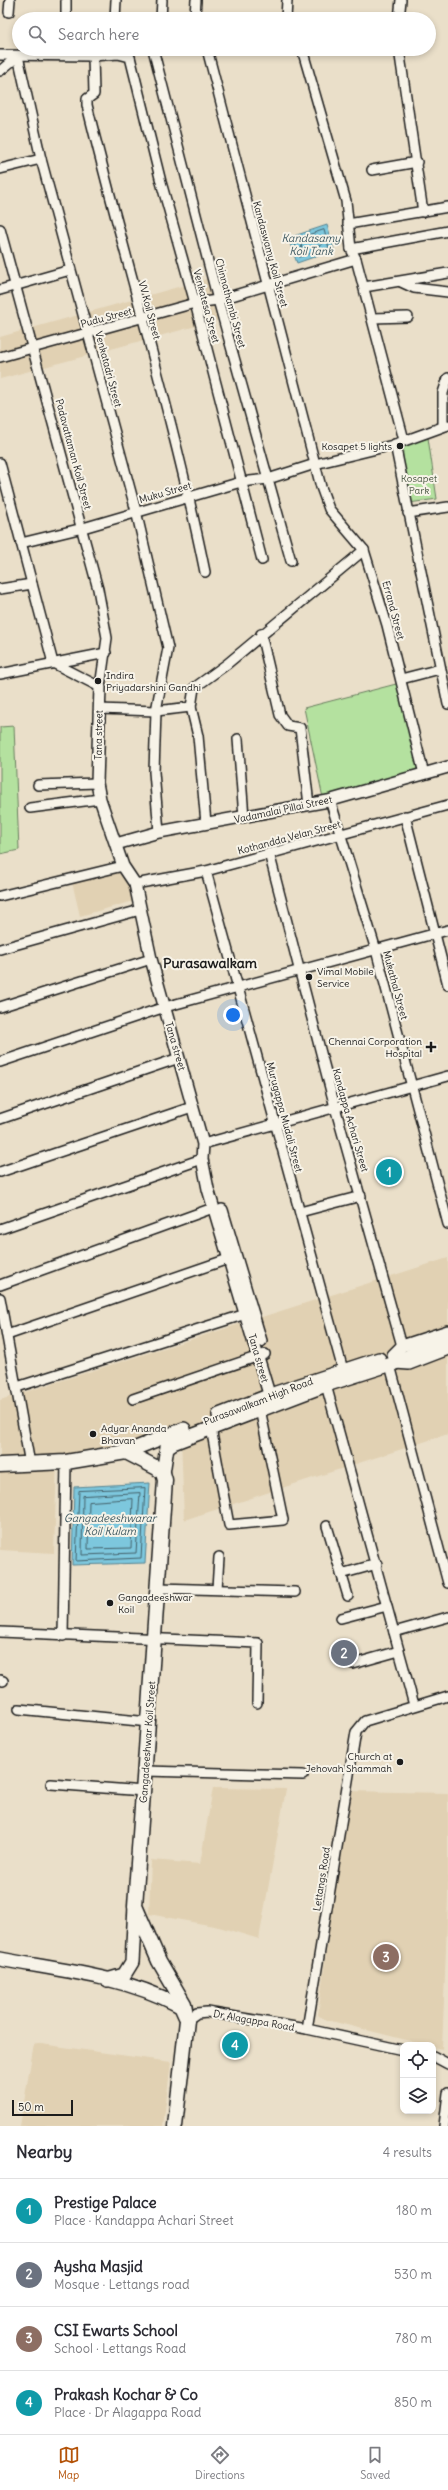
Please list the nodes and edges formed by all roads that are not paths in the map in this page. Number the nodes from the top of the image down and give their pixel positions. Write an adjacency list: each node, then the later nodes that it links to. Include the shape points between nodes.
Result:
1 (10, 0): 8 (street)
2 (66, 0): 9 (street)
3 (116, 0): 10 (street)
4 (162, 0): 11 (street)
5 (196, 0): 12 (street)
6 (287, 0): 13 (street)
7 (401, 0): 14 (street)
8 (9, 12)
9 (66, 12)
10 (115, 12)
11 (162, 12)
12 (197, 12)
13 (286, 12)
14 (400, 12)
15 (0, 55): 16 (street)
16 (12, 56)
17 (18, 56): 18 (street); 24 (street); 25 (street, Venkatadri Street)
18 (93, 56): 48 (street, VV Koil Street, via 94,94 87,99 87,105)
19 (129, 56): 45 (street, Venkatesa Street)
20 (155, 56): 44 (street, Chinnathambi Street)
21 (209, 56): 40 (street, Kandaswamy Koil Street)
22 (304, 56): 31 (street, via 346,201)
23 (400, 56): 26 (street)
24 (0, 71)
25 (41, 159): 27 (street); 36 (street, Venkatadri Street)
26 (417, 162): 28 (street); 30 (street)
27 (0, 169)
28 (372, 170)
29 (448, 207): 30 (street)
30 (423, 212): 31 (street)
31 (348, 224): 34 (street)
32 (0, 229): 39 (street, Padavattaman Koil Street)
33 (448, 232): 34 (street)
34 (351, 249): 35 (street)
35 (356, 259): 40 (street, Pudu Street); 41 (street)
36 (70, 270): 39 (street); 49 (street, Venkatadri Street)
37 (448, 273): 38 (street)
38 (401, 282): 41 (street); 43 (street, via 414,288)
39 (16, 285): 42 (street); 50 (street, Padavattaman Koil Street)
40 (268, 285): 44 (street, Pudu Street); 57 (street, Kandaswamy Koil Street)
41 (364, 286): 47 (street)
42 (0, 290)
43 (448, 292)
44 (218, 300): 45 (street, Pudu Street); 58 (street, Chinnathambi Street)
45 (195, 303): 48 (street, Pudu Street); 59 (street, Venkatesa Street)
46 (408, 317): 47 (street)
47 (372, 318): 54 (street)
48 (141, 319): 49 (street, Pudu Street); 60 (street, VV Koil Street)
49 (88, 333): 50 (street, Pudu Street); 62 (street, Venkatadri Street)
50 (34, 348): 51 (street, Pudu Street); 64 (street, Padavattaman Koil Street, via 58,444)
51 (0, 357)
52 (448, 378): 53 (street, via 444,393)
53 (446, 425): 54 (street)
54 (404, 440): 55 (street)
55 (395, 444): 57 (street); 63 (street)
56 (0, 462): 65 (street)
57 (315, 464): 58 (street, Muku Street); 66 (street, Errand Street, via 329,509)
58 (268, 479): 59 (street, Muku Street); 68 (street, Chinnathambi Street)
59 (241, 482): 60 (street, Muku Street); 67 (street, Venkatesa Street)
60 (189, 496): 62 (street, Muku Street); 69 (street, VV Koil Street)
61 (448, 507): 63 (street)
62 (136, 511): 64 (street, Muku Street); 82 (street, Venkatadri Street, via 168,648)
63 (408, 513): 75 (street)
64 (83, 528): 65 (street, Muku Street); 73 (street, Padavattaman Koil Street, via 98,589)
65 (21, 543): 70 (street)
66 (364, 550): 72 (street); 77 (street, Errand Street, via 377,588)
67 (262, 560)
68 (291, 562)
69 (205, 572)
70 (32, 584): 71 (street); 74 (street)
71 (0, 589)
72 (261, 634): 80 (street, via 227,664 194,688); 90 (street, via 280,715 288,726 300,728)
73 (106, 654): 74 (street); 78 (street, Padavattaman Koil Street)
74 (53, 663): 76 (street); 78 (street)
75 (440, 668): 77 (street); 79 (street)
76 (0, 674)
77 (401, 679): 85 (street, Errand Street)
78 (100, 687): 81 (street, Tana street)
79 (448, 704)
80 (191, 707): 82 (street); 95 (street, via 198,736)
81 (99, 709): 82 (street); 86 (street, Tana street)
82 (156, 711): 96 (street, Venkatadri Street, via 154,772)
83 (238, 739): 94 (street)
84 (448, 767): 85 (street, Vadamalai Pillai Street)
85 (424, 774): 89 (street, Vadamalai Pillai Street)
86 (97, 783): 87 (street); 88 (street, Tana street)
87 (38, 785)
88 (100, 799): 92 (street); 98 (street, Tana street)
89 (330, 800): 90 (street, Vadamalai Pillai Street); 97 (street, Mukathal Street)
90 (309, 805): 94 (street, Vadamalai Pillai Street)
91 (448, 805): 93 (street, Kothandda Velan Street)
92 (30, 808)
93 (405, 816): 97 (street, Kothandda Velan Street); 106 (street)
94 (244, 818): 95 (street, Vadamalai Pillai Street)
95 (206, 823): 96 (street, Vadamalai Pillai Street)
96 (159, 832): 98 (street, Vadamalai Pillai Street)
97 (340, 835): 99 (street, Kothandda Velan Street); 108 (street, Mukathal Street)
98 (116, 844): 100 (street, Tana street)
99 (269, 853): 101 (street, Kothandda Velan Street); 110 (street, Kandappa Achari Street)
100 (123, 866): 102 (street, Tana street); 103 (street)
101 (206, 870): 102 (street, Kothandda Velan Street); 112 (street, Murugappa Mudali Street)
102 (135, 884): 104 (street, Tana street)
103 (0, 896)
104 (140, 910): 107 (street); 109 (street, Tana street)
105 (448, 930): 106 (street)
106 (434, 933): 108 (street); 111 (street)
107 (0, 949)
108 (376, 950): 110 (street); 118 (street, Mukathal Street)
109 (151, 959): 113 (street); 114 (street, Tana street)
110 (300, 971): 112 (street); 120 (street, Kandappa Achari Street)
111 (448, 985)
112 (238, 988): 114 (street); 122 (street, Murugappa Mudali Street)
113 (0, 1007)
114 (165, 1007): 115 (street, Tana street); 116 (street)
115 (179, 1058): 119 (street, Tana street); 121 (street)
116 (0, 1062)
117 (448, 1076): 118 (street)
118 (411, 1086): 120 (street); 127 (street, Mukathal Street)
119 (192, 1107): 123 (street, Tana street); 125 (street)
120 (335, 1108): 122 (street); 128 (street, Kandappa Achari Street)
121 (0, 1118)
122 (275, 1123): 123 (street); 130 (street, Murugappa Mudali Street)
123 (203, 1144): 124 (street, Tana street)
124 (202, 1158): 126 (street, Tana street); 132 (street)
125 (0, 1172)
126 (208, 1181): 129 (street, Tana street); 133 (street, via 216,1193)
127 (444, 1194): 131 (street, Mukathal Street)
128 (361, 1196): 130 (street); 142 (street, Kandappa Achari Street)
129 (213, 1208): 133 (street, Tana street); 134 (street)
130 (300, 1212): 143 (street, Murugappa Mudali Street)
131 (448, 1224)
132 (0, 1229)
133 (232, 1258): 136 (street, Tana street); 138 (street)
134 (0, 1284)
135 (0, 1298): 138 (street)
136 (250, 1313): 141 (street, Tana street); 145 (street)
137 (448, 1331): 142 (street)
138 (7, 1335): 145 (street)
139 (448, 1340): 142 (main road)
140 (448, 1349): 142 (street, via 409,1364)
141 (262, 1355): 146 (street); 147 (street, Tana street)
142 (397, 1357): 143 (main road, Purasawalkam High Road); 144 (main road, Purasawalkam High Road); 159 (street, Kandappa Achari Street)
143 (343, 1370): 147 (main road, Purasawalkam High Road)
144 (326, 1385): 147 (main road, Purasawalkam High Road); 157 (street)
145 (17, 1387): 151 (street)
146 (133, 1399)
147 (269, 1401): 148 (main road, Purasawalkam High Road); 148 (street, via 283,1520 229,1525); 149 (main road, Purasawalkam High Road)
148 (212, 1428): 153 (main road, Purasawalkam High Road, via 173,1443 167,1448)
149 (126, 1452): 150 (main road, Purasawalkam High Road); 153 (main road)
150 (66, 1462): 151 (main road, Purasawalkam High Road); 169 (street)
151 (30, 1464): 152 (main road, Purasawalkam High Road)
152 (0, 1465)
153 (163, 1473): 154 (main road, Purasawalkam High Road)
154 (166, 1489): 160 (main road, Gangadeeshwar Koil Street)
155 (327, 1526): 158 (street)
156 (219, 1558): 161 (street)
157 (377, 1564): 158 (street); 164 (street)
158 (341, 1574): 163 (street)
159 (448, 1584)
160 (159, 1588): 161 (street); 170 (main road, Gangadeeshwar Koil Street)
161 (217, 1589): 162 (street)
162 (295, 1592)
163 (348, 1596)
164 (387, 1606): 166 (street); 168 (street)
165 (448, 1617): 168 (street)
166 (340, 1618)
167 (0, 1632): 169 (street)
168 (394, 1632): 171 (street)
169 (63, 1636): 170 (street)
170 (155, 1641): 174 (street, via 258,1643); 177 (main road, Gangadeeshwar Koil Street)
171 (399, 1651): 172 (street); 175 (street)
172 (353, 1664)
173 (448, 1696): 175 (street)
174 (257, 1703)
175 (414, 1705): 186 (street, Lettangs Road, via 365,1721 356,1732)
176 (19, 1709): 177 (street)
177 (149, 1722): 178 (main road, Gangadeeshwar Koil Street)
178 (145, 1771): 179 (street); 181 (main road, Gangadeeshwar Koil Street)
179 (303, 1775)
180 (51, 1784): 181 (street)
181 (144, 1792): 182 (main road, Gangadeeshwar Koil Street)
182 (135, 1906): 184 (main road, Gangadeeshwar Koil Street, via 132,1962 124,1975); 185 (main road, via 159,1961 184,2004)
183 (0, 1959): 184 (main road)
184 (107, 1980): 185 (main road, via 164,1997 182,2007)
185 (187, 2020): 186 (street, Dr Alagappa Road, via 197,2013 207,2012); 191 (main road)
186 (307, 2029): 187 (street, Dr Alagappa Road)
187 (400, 2049)
188 (436, 2058): 189 (street)
189 (448, 2064)
190 (448, 2092): 192 (street)
191 (175, 2126)
192 (444, 2126)

